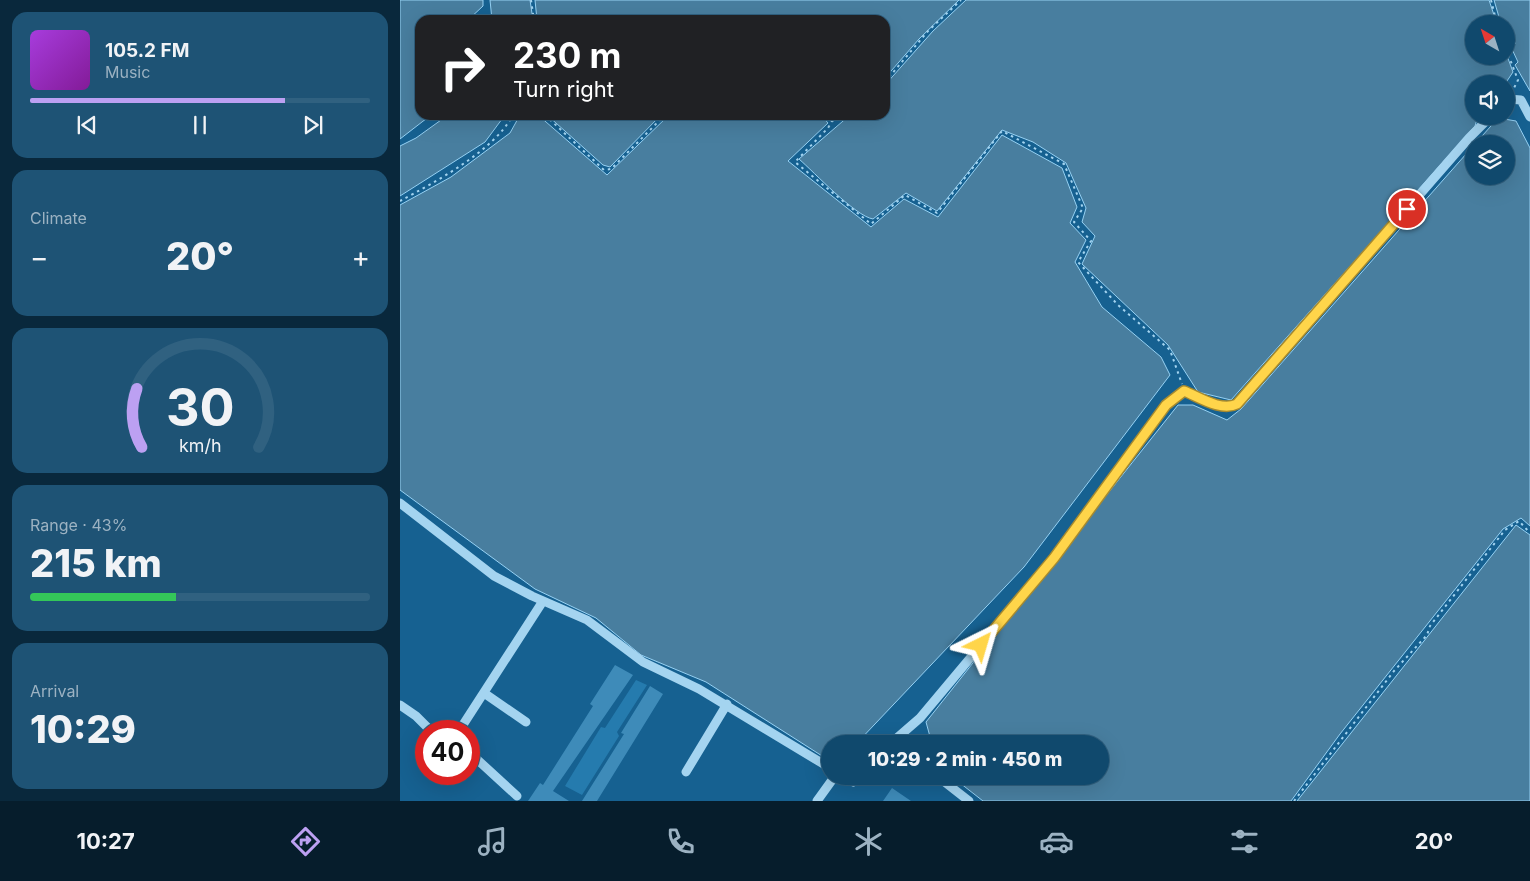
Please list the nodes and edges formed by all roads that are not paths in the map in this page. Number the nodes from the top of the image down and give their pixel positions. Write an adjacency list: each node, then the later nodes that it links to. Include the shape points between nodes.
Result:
1 (1515, 100): 2 (street, via 1521,100)
2 (1530, 117)
3 (1482, 125): 12 (street, via 1237,404 1222,406 1184,391 1166,405 1054,558 920,718)
4 (400, 503): 5 (street, via 494,576)
5 (543, 601): 6 (street); 7 (street, via 587,620 643,662)
6 (484, 693): 10 (street); 11 (street)
7 (727, 704): 14 (street); 15 (street)
8 (400, 706): 9 (street)
9 (420, 720)
10 (466, 720)
11 (526, 722)
12 (900, 735)
13 (480, 762): 18 (street)
14 (821, 762)
15 (686, 772)
16 (829, 785): 19 (street)
17 (949, 785): 20 (street)
18 (517, 796)
19 (817, 801)
20 (969, 801)

